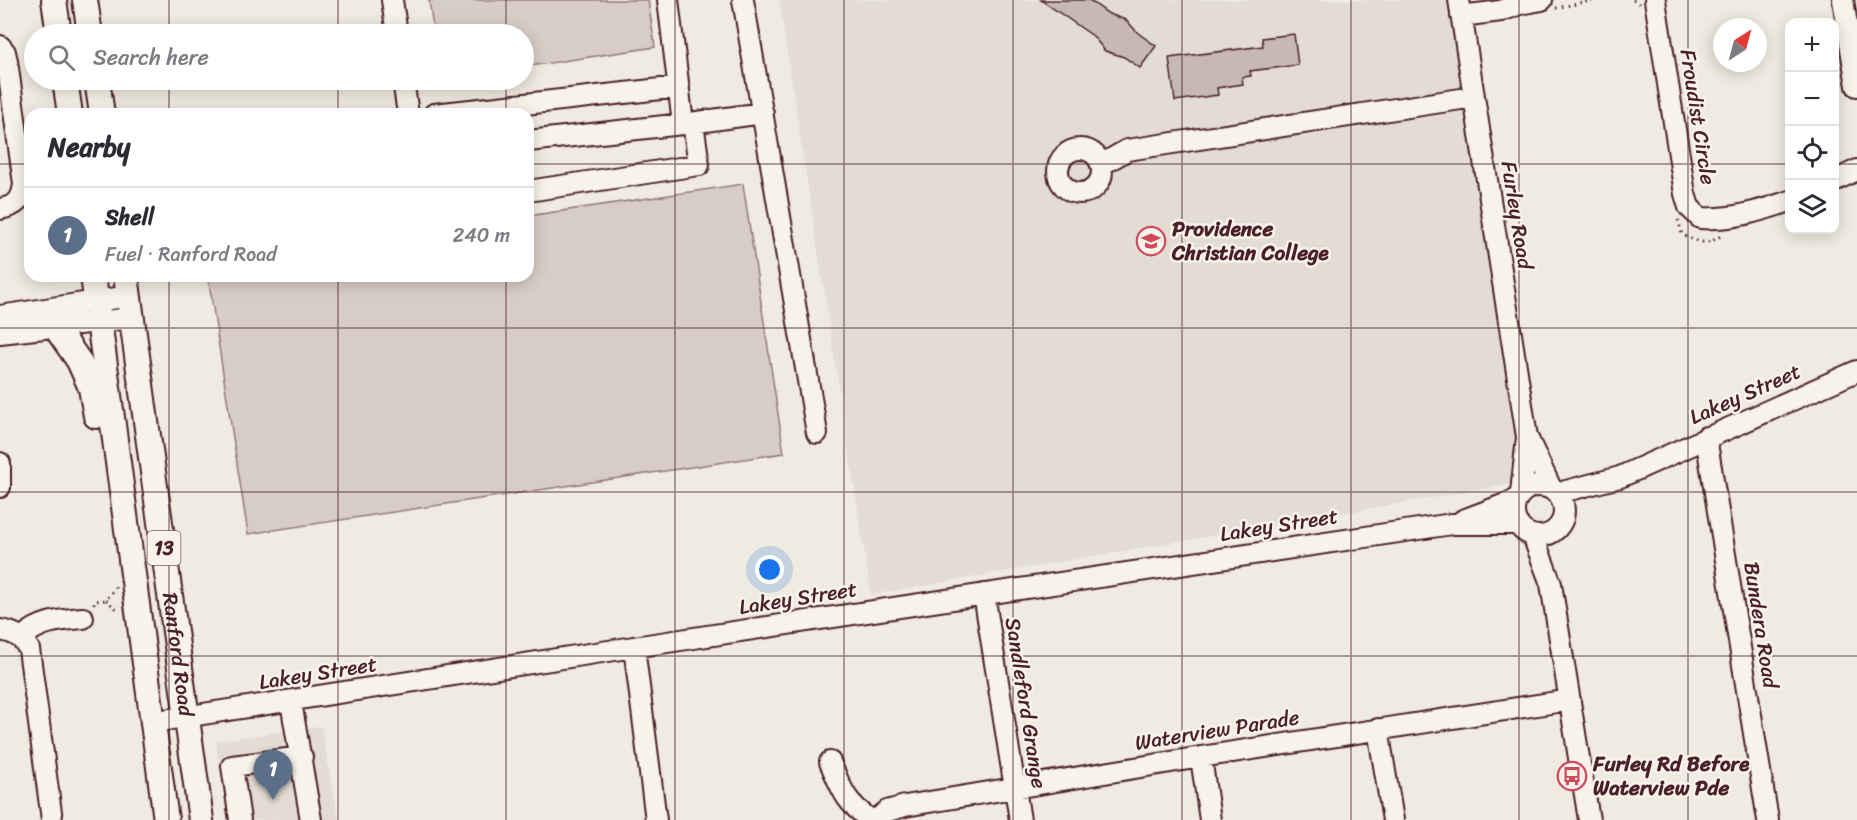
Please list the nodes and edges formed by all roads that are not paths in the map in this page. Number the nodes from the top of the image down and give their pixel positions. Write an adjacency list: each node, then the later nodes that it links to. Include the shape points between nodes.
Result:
1 (54, 0): 12 (main road)
2 (85, 0): 13 (main road)
3 (392, 0): 14 (street)
4 (668, 0): 17 (street)
5 (743, 0): 26 (street)
6 (1485, 0): 11 (street)
7 (1542, 0): 10 (street)
8 (1655, 0): 33 (street, Froudist Circle, via 1689,207 1700,218 1721,219)
9 (1843, 0): 16 (street)
10 (1512, 2): 11 (street, via 1501,11)
11 (1460, 6): 21 (street, Furley Road)
12 (58, 24)
13 (89, 24)
14 (396, 24)
15 (0, 46): 34 (street, via 8,61 24,184 18,202)
16 (1857, 86)
17 (679, 87): 25 (street); 27 (street)
18 (66, 90): 22 (main road)
19 (98, 90): 23 (main road)
20 (404, 90): 24 (street)
21 (1474, 97): 29 (street, via 1127,150); 43 (street, Furley Road)
22 (69, 108)
23 (101, 108)
24 (407, 108)
25 (488, 108)
26 (763, 114): 27 (street); 42 (street)
27 (688, 123): 28 (street); 32 (street, via 699,165)
28 (534, 140)
29 (1101, 165)
30 (1857, 170): 31 (street)
31 (1836, 180)
32 (534, 189)
33 (1785, 203)
34 (0, 208)
35 (94, 282): 37 (main road, Ranford Road / 13)
36 (129, 297): 37 (street); 63 (main road, Ranford Road / 13)
37 (98, 312): 38 (street); 39 (street); 45 (main road, Ranford Road / 13)
38 (0, 316)
39 (56, 328): 40 (street); 45 (main road, via 92,387 95,414)
40 (0, 333)
41 (1857, 372): 44 (street, Lakey Street)
42 (817, 432)
43 (1527, 437): 49 (street, Furley Road); 50 (street, Furley Road)
44 (1706, 438): 47 (street, Lakey Street); 82 (street, Bundera Road)
45 (117, 455): 64 (main road, Ranford Road / 13)
46 (0, 463): 48 (street)
47 (1620, 477): 49 (street, Lakey Street); 51 (street, Lakey Street)
48 (0, 487)
49 (1554, 491): 50 (street, Lakey Street, via 1535,486); 51 (street, via 1565,506)
50 (1519, 496): 52 (street, Lakey Street); 53 (street, via 1514,517)
51 (1565, 513): 54 (street)
52 (1452, 524): 53 (street, Lakey Street); 56 (street, Lakey Street)
53 (1525, 530): 54 (street, Lakey Street, via 1549,535); 55 (street)
54 (1556, 531): 55 (street)
55 (1551, 584): 61 (street)
56 (984, 594): 60 (street, Lakey Street); 69 (street, Sandleford Grange)
57 (83, 618): 59 (street, via 47,622)
58 (0, 630): 59 (street)
59 (22, 638): 70 (street, via 28,649)
60 (634, 647): 62 (street, Lakey Street); 75 (street)
61 (1570, 700): 65 (street, Waterview Parade); 81 (street)
62 (291, 702): 63 (street, Lakey Street); 66 (street)
63 (188, 718): 64 (street, Lakey Street); 72 (main road, Ranford Road / 13)
64 (152, 722): 71 (main road, Ranford Road / 13)
65 (1378, 729): 67 (street, Waterview Parade); 80 (street)
66 (302, 757): 73 (street, via 232,766); 74 (street)
67 (1201, 757): 69 (street, Waterview Parade); 79 (street)
68 (830, 762): 76 (street, via 846,798)
69 (1015, 788): 77 (street, Waterview Parade, via 905,806 887,811); 78 (street, Sandleford Grange)
70 (52, 820)
71 (166, 820)
72 (201, 820)
73 (240, 820)
74 (311, 820)
75 (656, 820)
76 (871, 820)
77 (876, 820)
78 (1020, 820)
79 (1210, 820)
80 (1393, 820)
81 (1589, 820)
82 (1768, 820)

